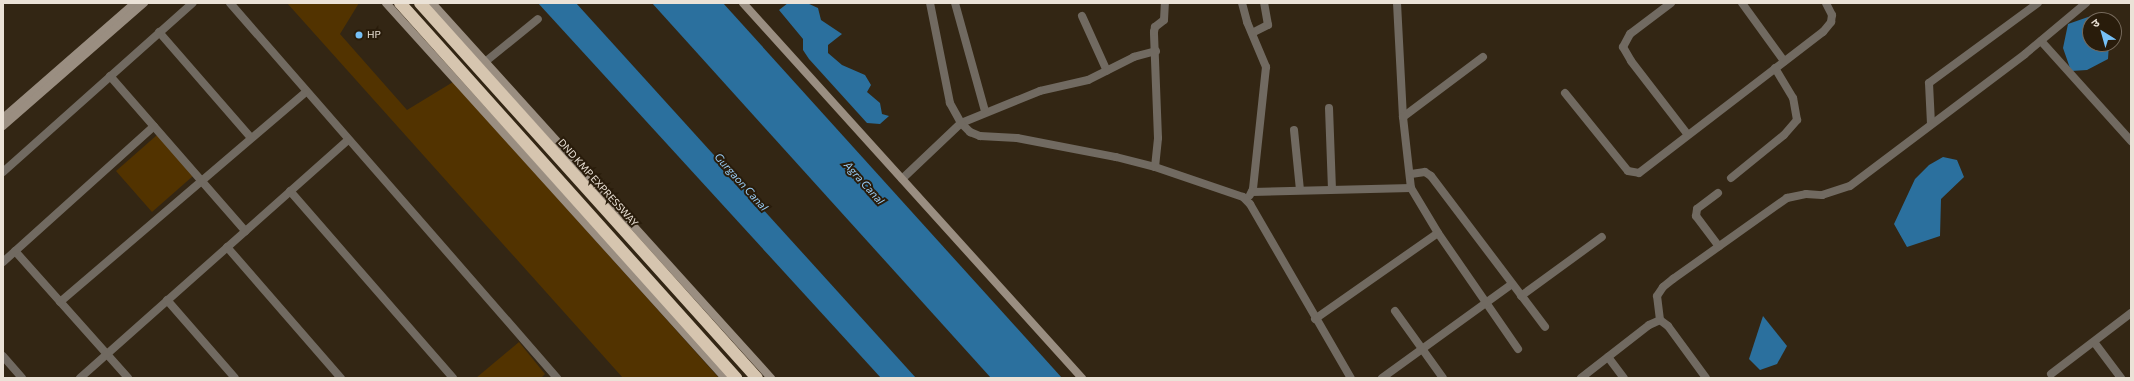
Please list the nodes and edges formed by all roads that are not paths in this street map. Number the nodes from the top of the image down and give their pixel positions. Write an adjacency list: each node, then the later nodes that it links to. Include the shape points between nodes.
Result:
1 (135, 3): 38 (street)
2 (144, 3): 41 (street)
3 (193, 3): 23 (street)
4 (230, 3): 33 (street)
5 (386, 3): 92 (street)
6 (400, 3): 93 (highway)
7 (420, 3): 94 (highway, DND KMP EXPRESSWAY)
8 (432, 3): 29 (street)
9 (742, 3): 52 (street)
10 (930, 3): 39 (street, via 950,103)
11 (955, 3): 36 (street)
12 (1165, 3): 26 (street, via 1164,20 1154,30)
13 (1242, 3): 24 (street)
14 (1264, 3): 24 (street, via 1268,25)
15 (1397, 3): 37 (street)
16 (1671, 3): 44 (street, via 1630,34 1623,47)
17 (1742, 3): 28 (street)
18 (1826, 3): 28 (street, via 1832,15 1831,22)
19 (2038, 3): 40 (street, via 1929,83)
20 (2086, 3): 25 (street)
21 (1082, 16): 31 (street)
22 (538, 19): 29 (street)
23 (159, 32): 32 (street); 45 (street)
24 (1252, 33): 58 (street, via 1265,61 1266,71)
25 (2041, 41): 40 (street); 47 (street)
26 (1156, 51): 31 (street, via 1134,57); 48 (street, via 1158,147)
27 (1483, 56): 37 (street)
28 (1784, 61): 30 (street)
29 (485, 62): 95 (street)
30 (1775, 68): 44 (street); 51 (street, via 1793,98 1797,120 1784,135)
31 (1107, 71): 36 (street, via 1077,83 1040,91)
32 (110, 76): 42 (street); 49 (street)
33 (306, 92): 45 (street); 46 (street)
34 (1565, 93): 44 (street, via 1632,173 1644,170)
35 (1329, 108): 55 (street)
36 (985, 111): 39 (street)
37 (1404, 117): 50 (street)
38 (3, 118)
39 (961, 123): 48 (street, via 970,132 980,136 1017,138); 52 (street)
40 (1931, 124): 64 (street, via 1850,186 1822,195 1806,194 1787,198)
41 (3, 126)
42 (154, 126): 53 (street); 66 (street)
43 (1294, 130): 56 (street)
44 (1688, 135)
45 (251, 138): 53 (street)
46 (348, 140): 57 (street); 85 (street)
47 (2131, 141)
48 (1155, 167): 60 (street)
49 (3, 172)
50 (1411, 174): 54 (street); 68 (street, via 1429,174)
51 (1731, 178)
52 (902, 179): 96 (street)
53 (201, 181): 61 (street); 71 (street)
54 (1411, 188): 55 (street); 62 (street)
55 (1332, 189): 56 (street)
56 (1300, 190): 58 (street)
57 (290, 191): 61 (street); 91 (street)
58 (1252, 192): 60 (street)
59 (1718, 193): 64 (street, via 1697,210 1696,216)
60 (1247, 199): 75 (street)
61 (245, 231): 65 (street)
62 (1438, 233): 72 (street); 75 (street)
63 (1602, 237): 69 (street)
64 (1719, 246): 76 (street, via 1663,287 1657,296)
65 (227, 247): 70 (street); 90 (street)
66 (15, 251): 67 (street); 71 (street)
67 (3, 262)
68 (1512, 284): 69 (street); 72 (street)
69 (1521, 296): 77 (street)
70 (167, 300): 81 (street); 89 (street)
71 (60, 302): 81 (street)
72 (1485, 303): 79 (street); 80 (street)
73 (1395, 311): 79 (street)
74 (2131, 313): 78 (street)
75 (1315, 319): 97 (street)
76 (1660, 320): 83 (street); 102 (street, via 1668,326)
77 (1545, 327)
78 (2094, 342): 84 (street); 103 (street)
79 (1422, 347): 98 (street); 99 (street)
80 (1518, 349)
81 (107, 354): 87 (street); 88 (street)
82 (3, 356): 86 (street)
83 (1608, 357): 100 (street); 101 (street)
84 (2051, 374)
85 (553, 377)
86 (22, 378)
87 (80, 378)
88 (128, 378)
89 (235, 378)
90 (341, 378)
91 (453, 378)
92 (725, 378)
93 (736, 378)
94 (758, 378)
95 (771, 378)
96 (1082, 378)
97 (1351, 378)
98 (1382, 378)
99 (1442, 378)
100 (1581, 378)
101 (1624, 378)
102 (1706, 378)
103 (2121, 378)

